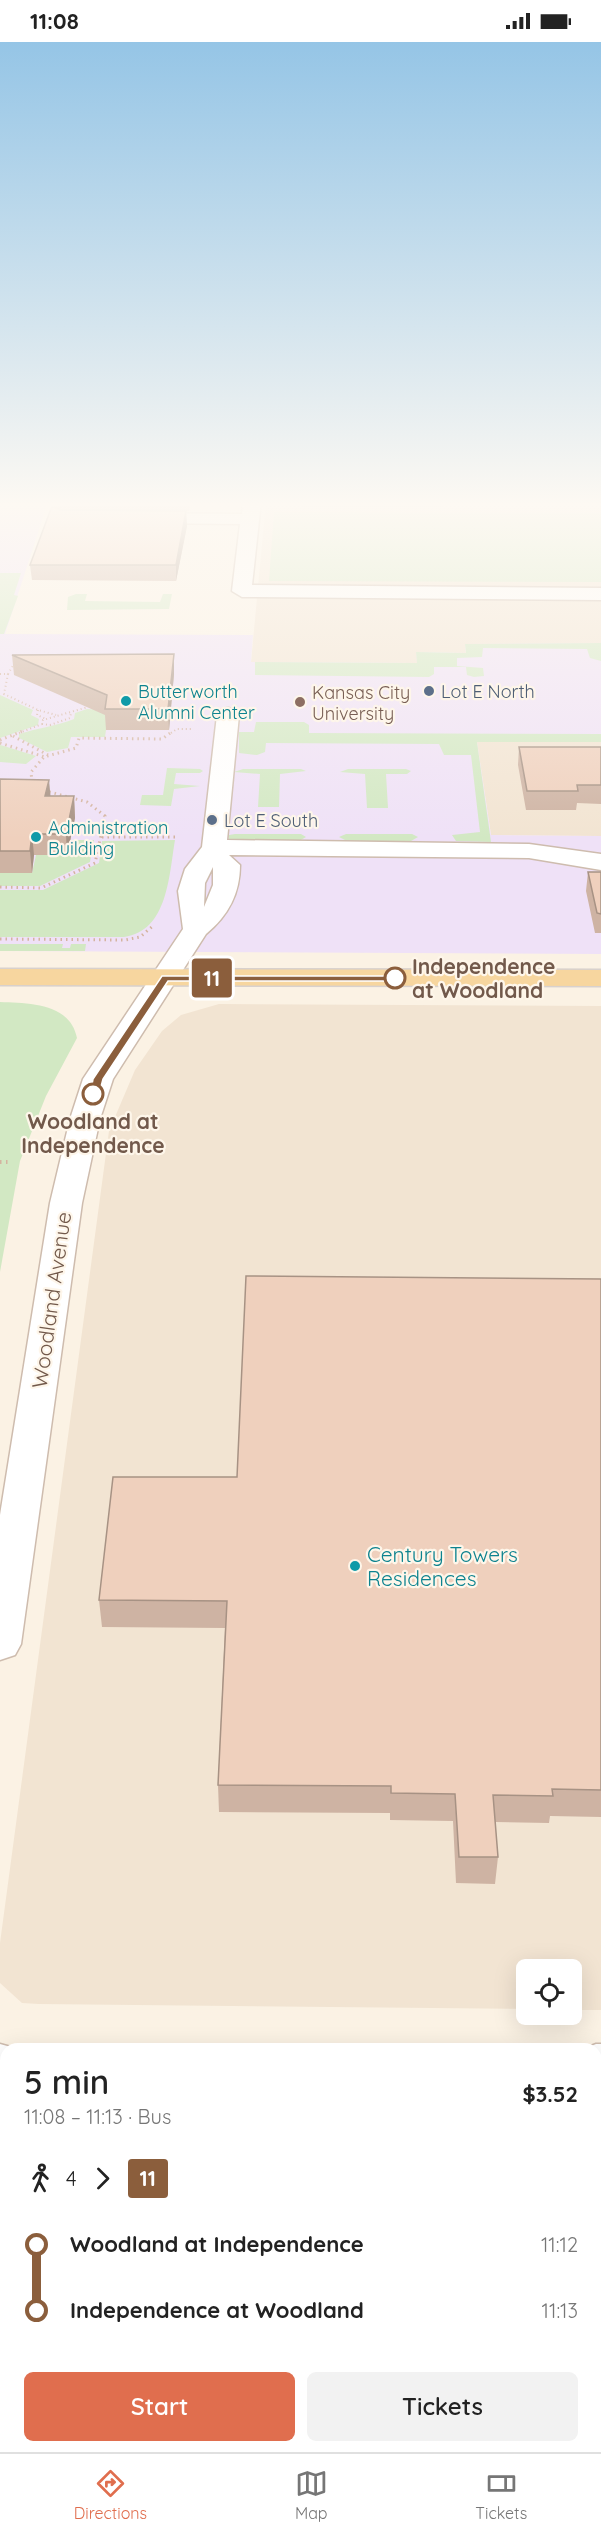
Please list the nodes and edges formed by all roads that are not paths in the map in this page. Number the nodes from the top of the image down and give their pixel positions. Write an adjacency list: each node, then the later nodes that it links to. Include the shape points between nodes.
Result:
1 (228, 715): 2 (street)
2 (213, 851): 3 (street, via 529,850); 5 (street, Woodland Avenue, via 227,865 221,903 196,929)
3 (601, 862)
4 (0, 977): 5 (main road)
5 (165, 978): 6 (main road); 7 (street, Woodland Avenue, via 98,1079 85,1119 66,1203)
6 (601, 978)
7 (0, 1644)

